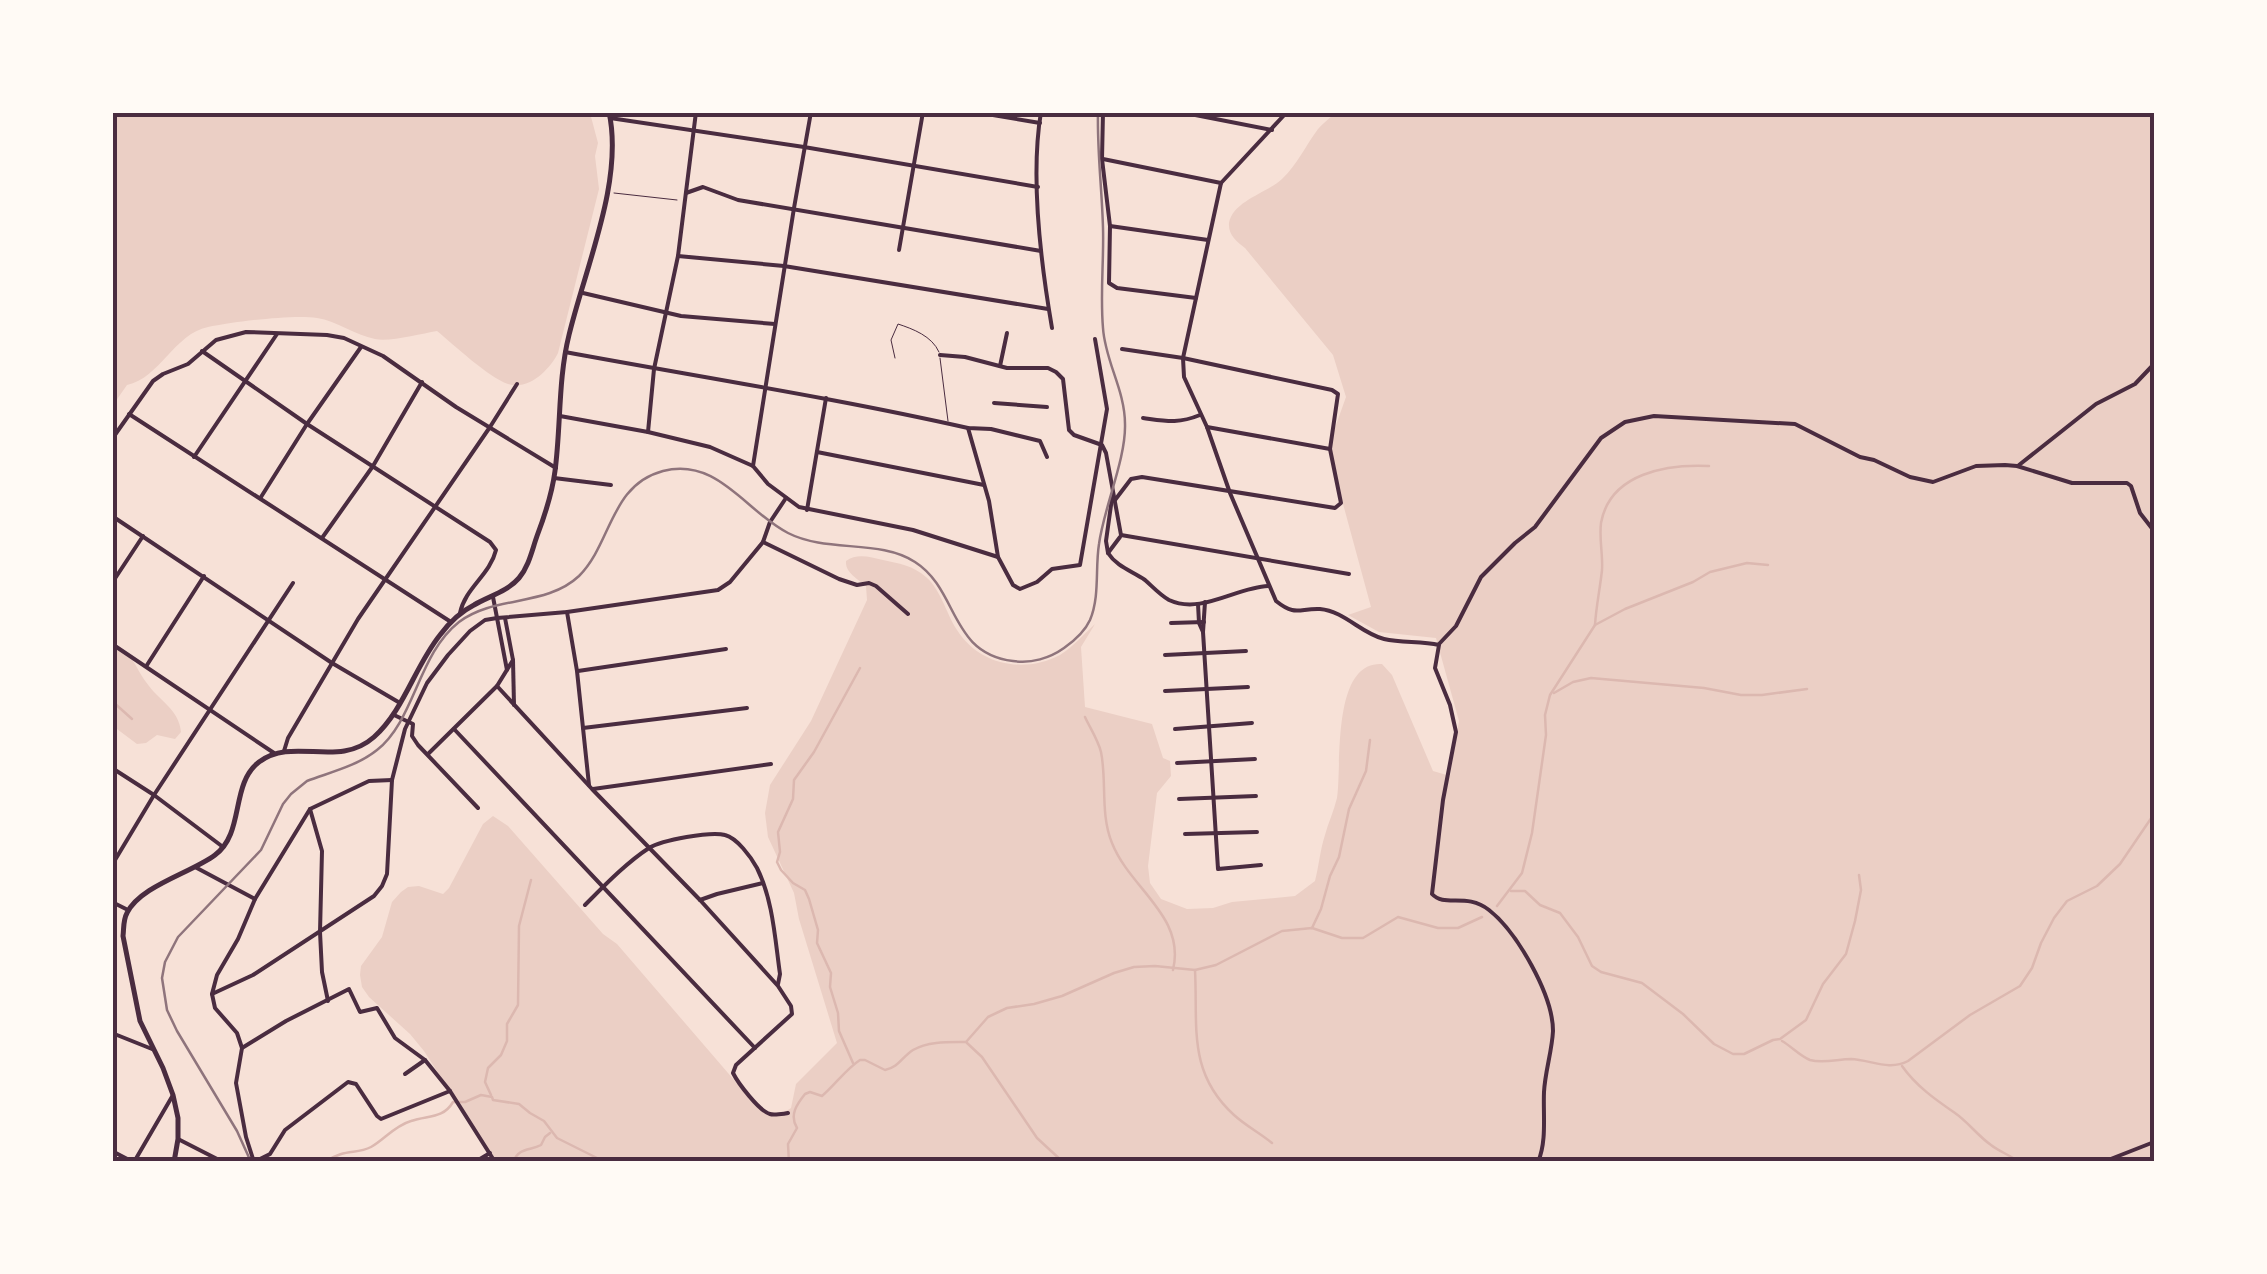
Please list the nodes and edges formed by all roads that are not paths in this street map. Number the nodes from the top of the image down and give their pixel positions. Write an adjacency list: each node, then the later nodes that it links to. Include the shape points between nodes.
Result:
1 (696, 112): 11 (street)
2 (812, 112): 13 (street)
3 (923, 112): 15 (street)
4 (975, 112): 10 (street)
5 (1042, 112): 10 (street)
6 (1104, 112): 14 (street)
7 (1180, 112): 12 (street)
8 (1287, 112): 12 (street)
9 (609, 115): 11 (street); 27 (main road, via 607,192)
10 (1040, 122): 17 (street)
11 (692, 129): 13 (street); 18 (street)
12 (1272, 130): 16 (street)
13 (804, 146): 15 (street); 19 (street)
14 (1102, 158): 16 (street); 20 (street)
15 (913, 167): 17 (street); 21 (street)
16 (1221, 184): 22 (street)
17 (1038, 187): 24 (street)
18 (686, 193): 19 (street, via 703,187); 25 (street)
19 (794, 208): 21 (street); 26 (street)
20 (1110, 226): 22 (street); 28 (street, via 1108,283)
21 (903, 227): 23 (street); 24 (street)
22 (1208, 240): 28 (street)
23 (900, 250)
24 (1041, 251): 29 (street)
25 (678, 256): 26 (street); 30 (street)
26 (784, 266): 29 (street); 31 (street)
27 (580, 292): 30 (street); 39 (main road)
28 (1196, 298): 42 (street)
29 (1048, 308): 32 (street)
30 (668, 312): 31 (street); 45 (street)
31 (775, 324): 49 (street)
32 (1052, 328)
33 (1007, 333): 44 (street)
34 (277, 334): 36 (street, via 328,335); 38 (street, via 231,334); 46 (street)
35 (1095, 339): 64 (street, via 1107,409)
36 (361, 347): 47 (street); 57 (street)
37 (1122, 349): 42 (street)
38 (202, 352): 46 (street); 53 (street, via 153,381)
39 (565, 352): 45 (street); 55 (main road)
40 (940, 355): 41 (lane, via 928,337 898,324 891,340); 44 (street); 58 (lane)
41 (896, 358)
42 (1183, 358): 54 (street); 65 (street, via 1332,390 1338,394)
43 (2154, 364): 71 (street)
44 (1000, 366): 64 (street, via 1056,372 1063,379 1070,430)
45 (654, 369): 49 (street); 62 (street)
46 (245, 379): 57 (street); 67 (street)
47 (422, 382): 59 (street); 69 (street)
48 (516, 384): 59 (street)
49 (766, 388): 50 (street); 70 (street)
50 (826, 398): 58 (street); 66 (street)
51 (994, 403): 52 (street)
52 (1047, 407)
53 (129, 414): 63 (street); 67 (street)
54 (1200, 414): 56 (street, via 1174,422); 60 (street)
55 (560, 416): 62 (street); 72 (main road)
56 (1143, 418)
57 (307, 424): 69 (street); 79 (street)
58 (949, 424): 61 (street)
59 (490, 427): 72 (street); 81 (street)
60 (1207, 427): 65 (street); 77 (street)
61 (968, 428): 68 (street, via 1035,440); 74 (street)
62 (648, 432): 70 (street, via 710,447)
63 (112, 439)
64 (1102, 445): 76 (street); 90 (street, via 1082,562 1052,569 1020,590)
65 (1330, 450): 77 (street, via 1336,508)
66 (817, 452): 74 (street); 82 (street)
67 (194, 456): 79 (street)
68 (1047, 456)
69 (373, 466): 81 (street); 87 (street)
70 (752, 466): 78 (street)
71 (2017, 466): 84 (street, via 2072,483 2126,483); 111 (street, via 1976,466 1933,482 1860,457 1795,424 1654,416 1625,422 1601,438 1535,527 1482,576)
72 (556, 468): 73 (main road)
73 (554, 478): 75 (street); 98 (main road, via 526,567)
74 (984, 485): 90 (street)
75 (611, 486)
76 (1113, 493): 80 (street); 89 (street)
77 (1230, 493): 80 (street, via 1142,477 1131,479); 91 (street)
78 (786, 498): 82 (street); 88 (street)
79 (260, 499): 87 (street)
80 (1115, 500): 85 (street)
81 (436, 506): 94 (street); 102 (street, via 496,550)
82 (807, 510): 90 (street, via 913,530)
83 (112, 516): 86 (street)
84 (2154, 531)
85 (1121, 535): 89 (street); 91 (street)
86 (143, 536): 93 (street); 95 (street)
87 (322, 538): 94 (street)
88 (763, 542): 101 (street, via 718,590); 103 (street, via 838,579 876,586)
89 (1108, 553): 99 (street, via 1165,598)
90 (998, 558)
91 (1259, 560): 92 (street); 97 (street)
92 (1349, 574)
93 (204, 576): 106 (street); 118 (street)
94 (386, 580): 107 (street); 117 (street)
95 (112, 583)
96 (293, 584): 106 (street)
97 (1268, 586): 100 (street); 111 (street, via 1286,608 1331,612 1382,639)
98 (493, 597): 102 (main road); 105 (street)
99 (1198, 602): 100 (street); 109 (street)
100 (1205, 602): 109 (street)
101 (567, 612): 104 (street); 120 (street)
102 (460, 614): 107 (main road)
103 (908, 614)
104 (505, 617): 105 (street); 116 (street)
105 (497, 618): 119 (street); 130 (street, via 485,620 448,655)
106 (269, 619): 117 (street); 128 (street)
107 (450, 622): 125 (main road)
108 (1172, 623): 109 (street)
109 (1202, 623): 114 (street)
110 (112, 644): 118 (street)
111 (1439, 645): 190 (street, via 1435,668 1456,732 1432,894 1442,901 1472,900 1493,913 1548,997 1552,1030)
112 (726, 649): 120 (street)
113 (1246, 651): 114 (street)
114 (1204, 653): 115 (street); 123 (street)
115 (1165, 655)
116 (513, 660): 119 (street); 126 (street)
117 (332, 663): 125 (street); 136 (street)
118 (147, 666): 128 (street)
119 (506, 670): 121 (street)
120 (577, 670): 133 (street)
121 (497, 686): 126 (street); 135 (street)
122 (1248, 687): 123 (street)
123 (1207, 689): 124 (street); 132 (street)
124 (1165, 692)
125 (400, 703): 129 (main road)
126 (514, 705): 145 (street)
127 (747, 708): 133 (street)
128 (210, 709): 137 (street); 146 (street)
129 (393, 714): 130 (street); 136 (main road, via 376,736 346,753)
130 (409, 722): 138 (street); 144 (street)
131 (1252, 723): 132 (street)
132 (1210, 725): 134 (street); 140 (street)
133 (584, 728): 145 (street)
134 (1175, 728)
135 (454, 729): 138 (street); 161 (street)
136 (284, 752): 137 (main road)
137 (276, 754): 155 (main road, via 250,772)
138 (428, 754): 150 (street)
139 (1254, 759): 140 (street)
140 (1212, 761): 141 (street); 149 (street)
141 (1177, 762)
142 (772, 764): 145 (street)
143 (112, 768): 146 (street)
144 (392, 780): 151 (street, via 369,781); 167 (street, via 382,886)
145 (591, 787): 156 (street)
146 (154, 795): 155 (street); 157 (street)
147 (1256, 796): 149 (street)
148 (1179, 799): 149 (street)
149 (1214, 799): 154 (street)
150 (478, 808)
151 (310, 809): 162 (street); 167 (street, via 322,851)
152 (1257, 832): 154 (street)
153 (1185, 834): 154 (street)
154 (1216, 834): 158 (street, via 1218,869)
155 (224, 847): 159 (main road)
156 (649, 848): 160 (street, via 723,834 755,864); 161 (street); 163 (street)
157 (112, 865)
158 (1261, 866)
159 (195, 867): 162 (street); 166 (main road)
160 (763, 883): 163 (street); 168 (street)
161 (603, 887): 165 (street); 173 (street)
162 (256, 899): 169 (street)
163 (700, 900): 168 (street)
164 (112, 902): 166 (street)
165 (585, 905)
166 (128, 910): 174 (main road, via 124,936)
167 (320, 932): 169 (street); 170 (street)
168 (778, 986): 173 (street, via 792,1014)
169 (212, 994): 172 (street)
170 (328, 1001): 172 (street); 175 (street, via 349,989 360,1012 377,1008 395,1038)
171 (113, 1035): 174 (street)
172 (242, 1048): 187 (street, via 236,1083)
173 (755, 1048): 179 (street, via 736,1065 736,1080 764,1112)
174 (152, 1049): 178 (main road)
175 (425, 1060): 176 (street); 177 (street)
176 (406, 1074)
177 (450, 1091): 183 (street); 187 (street, via 381,1118 348,1082)
178 (173, 1095): 180 (main road); 184 (street)
179 (788, 1113)
180 (178, 1139): 185 (main road); 186 (street)
181 (2154, 1142): 191 (street)
182 (112, 1151): 184 (street)
183 (490, 1153): 188 (street); 189 (street)
184 (134, 1162)
185 (174, 1162)
186 (223, 1162)
187 (255, 1162)
188 (475, 1162)
189 (495, 1162)
190 (1538, 1162)
191 (2103, 1162)

